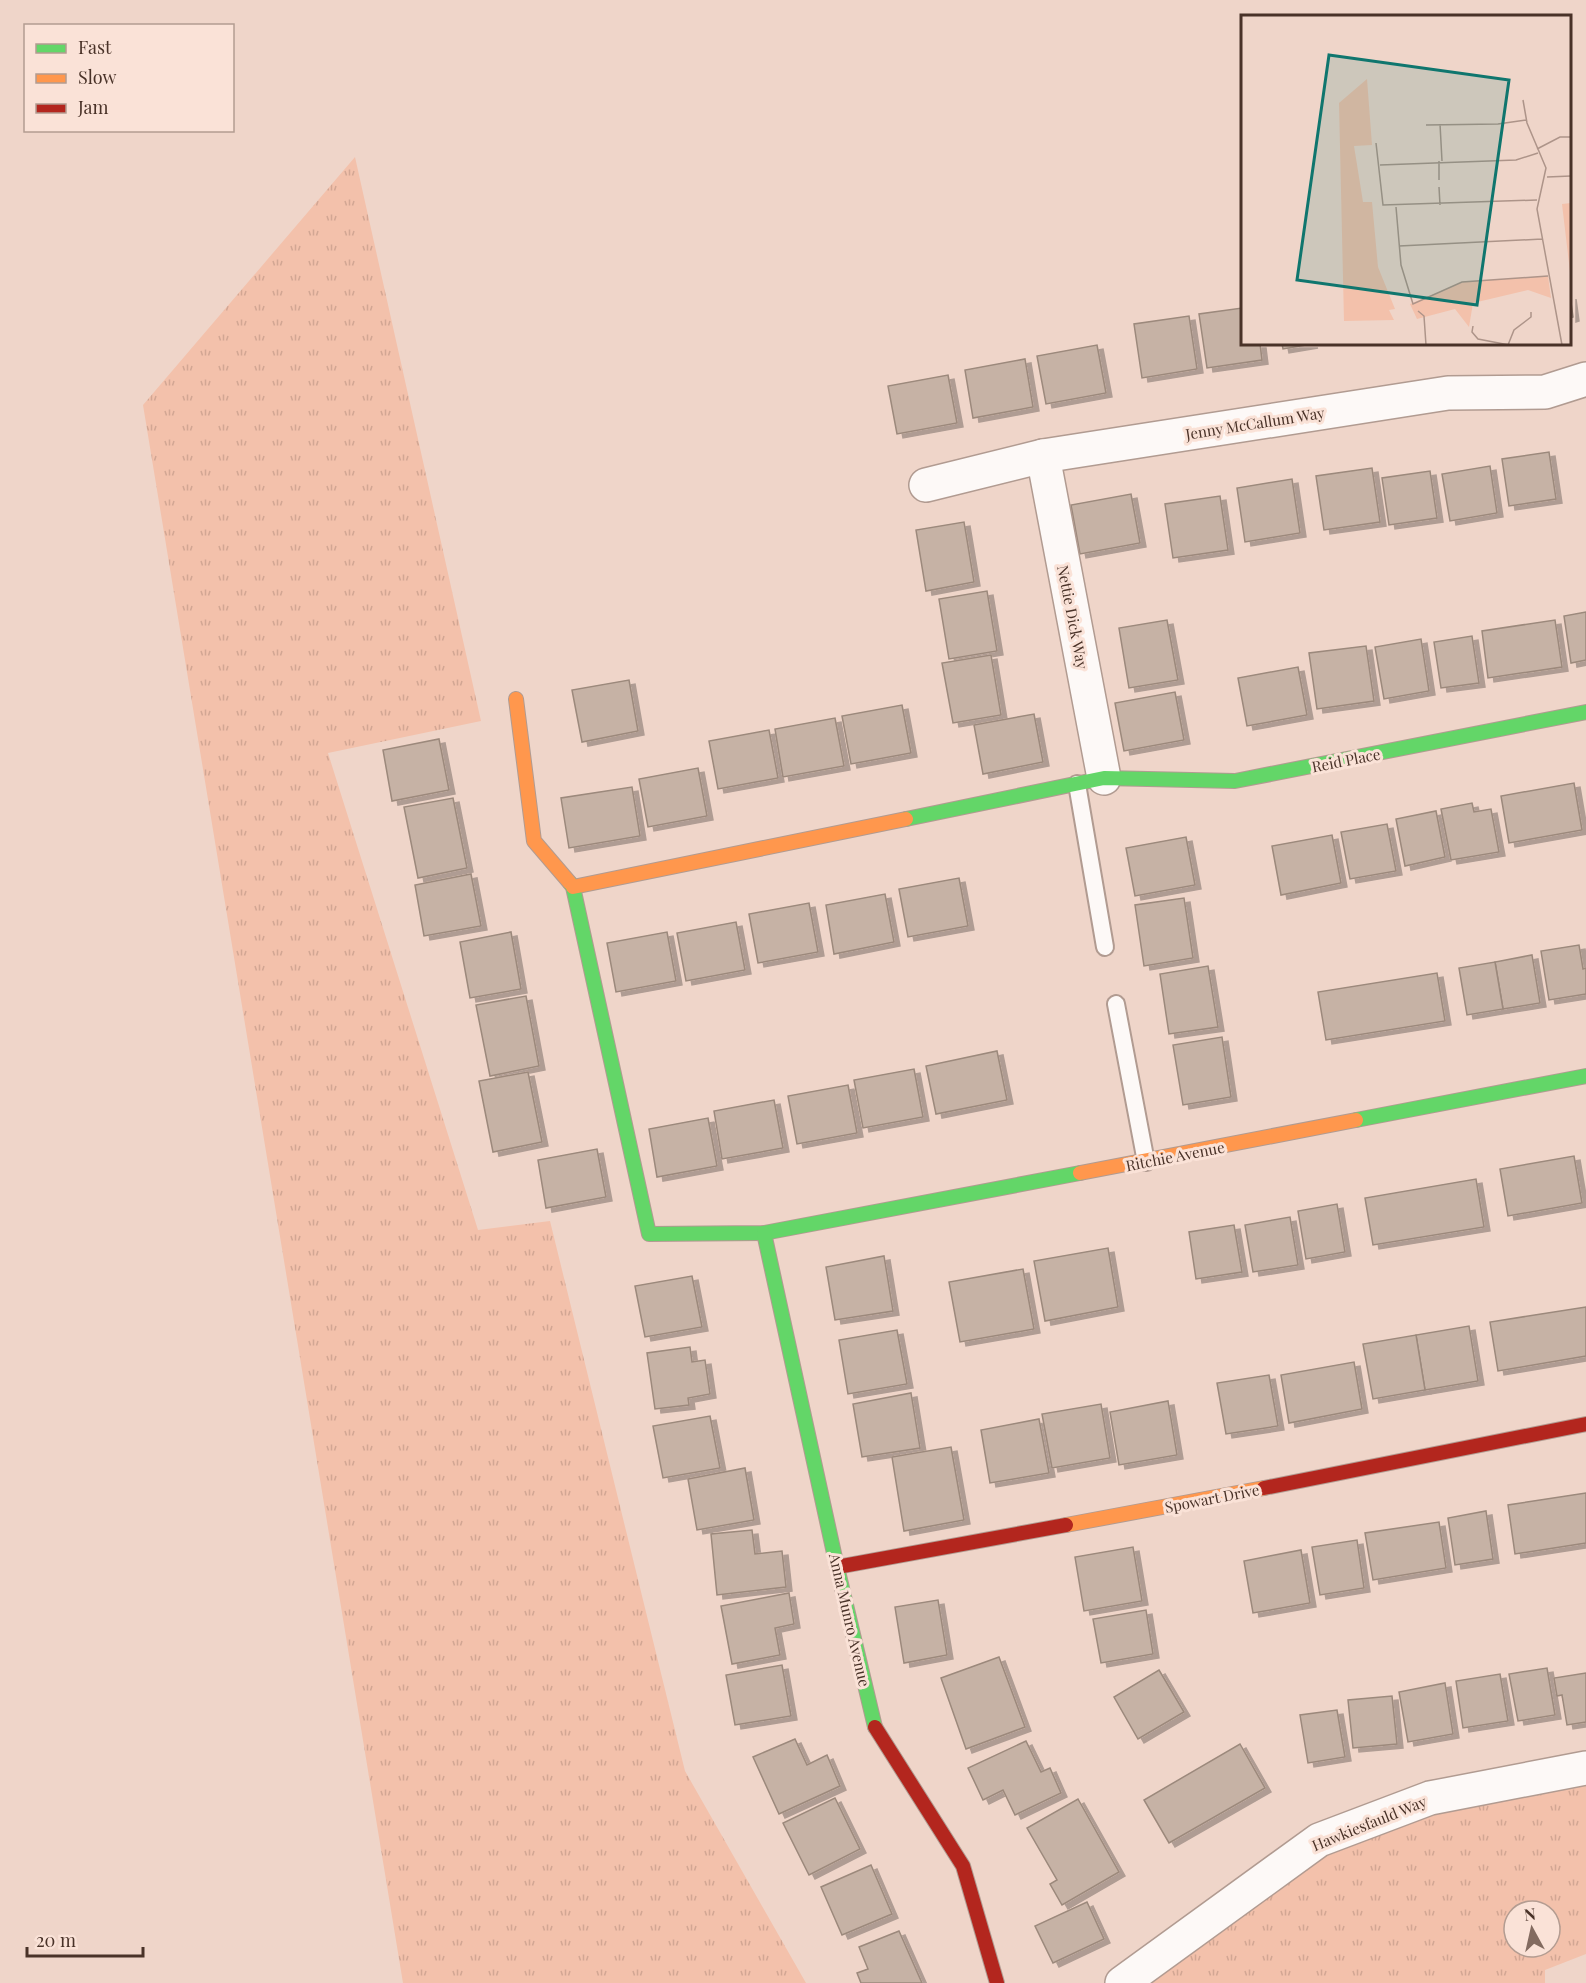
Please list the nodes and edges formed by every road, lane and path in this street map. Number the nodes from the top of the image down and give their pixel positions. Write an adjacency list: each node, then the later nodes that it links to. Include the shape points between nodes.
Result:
1 (1586, 379): 2 (street, Jenny McCallum Way, via 1545,392 1448,393)
2 (1042, 456): 3 (street, Jenny McCallum Way); 6 (street, Nettie Dick Way)
3 (926, 485)
4 (516, 699): 7 (street, via 534,841)
5 (1586, 712): 6 (street, Reid Place, via 1235,781)
6 (1091, 781): 7 (street, Reid Place); 8 (lane)
7 (573, 887): 12 (street, Ritchie Avenue, via 649,1234)
8 (1105, 947)
9 (1116, 1004): 11 (lane)
10 (1586, 1076): 11 (street, Ritchie Avenue)
11 (1146, 1162): 12 (street, Ritchie Avenue)
12 (764, 1233): 14 (street, Anna Munro Avenue)
13 (1586, 1424): 14 (street, Spowart Drive)
14 (837, 1567): 16 (street, Anna Munro Avenue, via 876,1729 963,1866)
15 (1586, 1768): 17 (street, Hawkiesfauld Way, via 1430,1798 1319,1840)
16 (997, 1983)
17 (1122, 1983)

